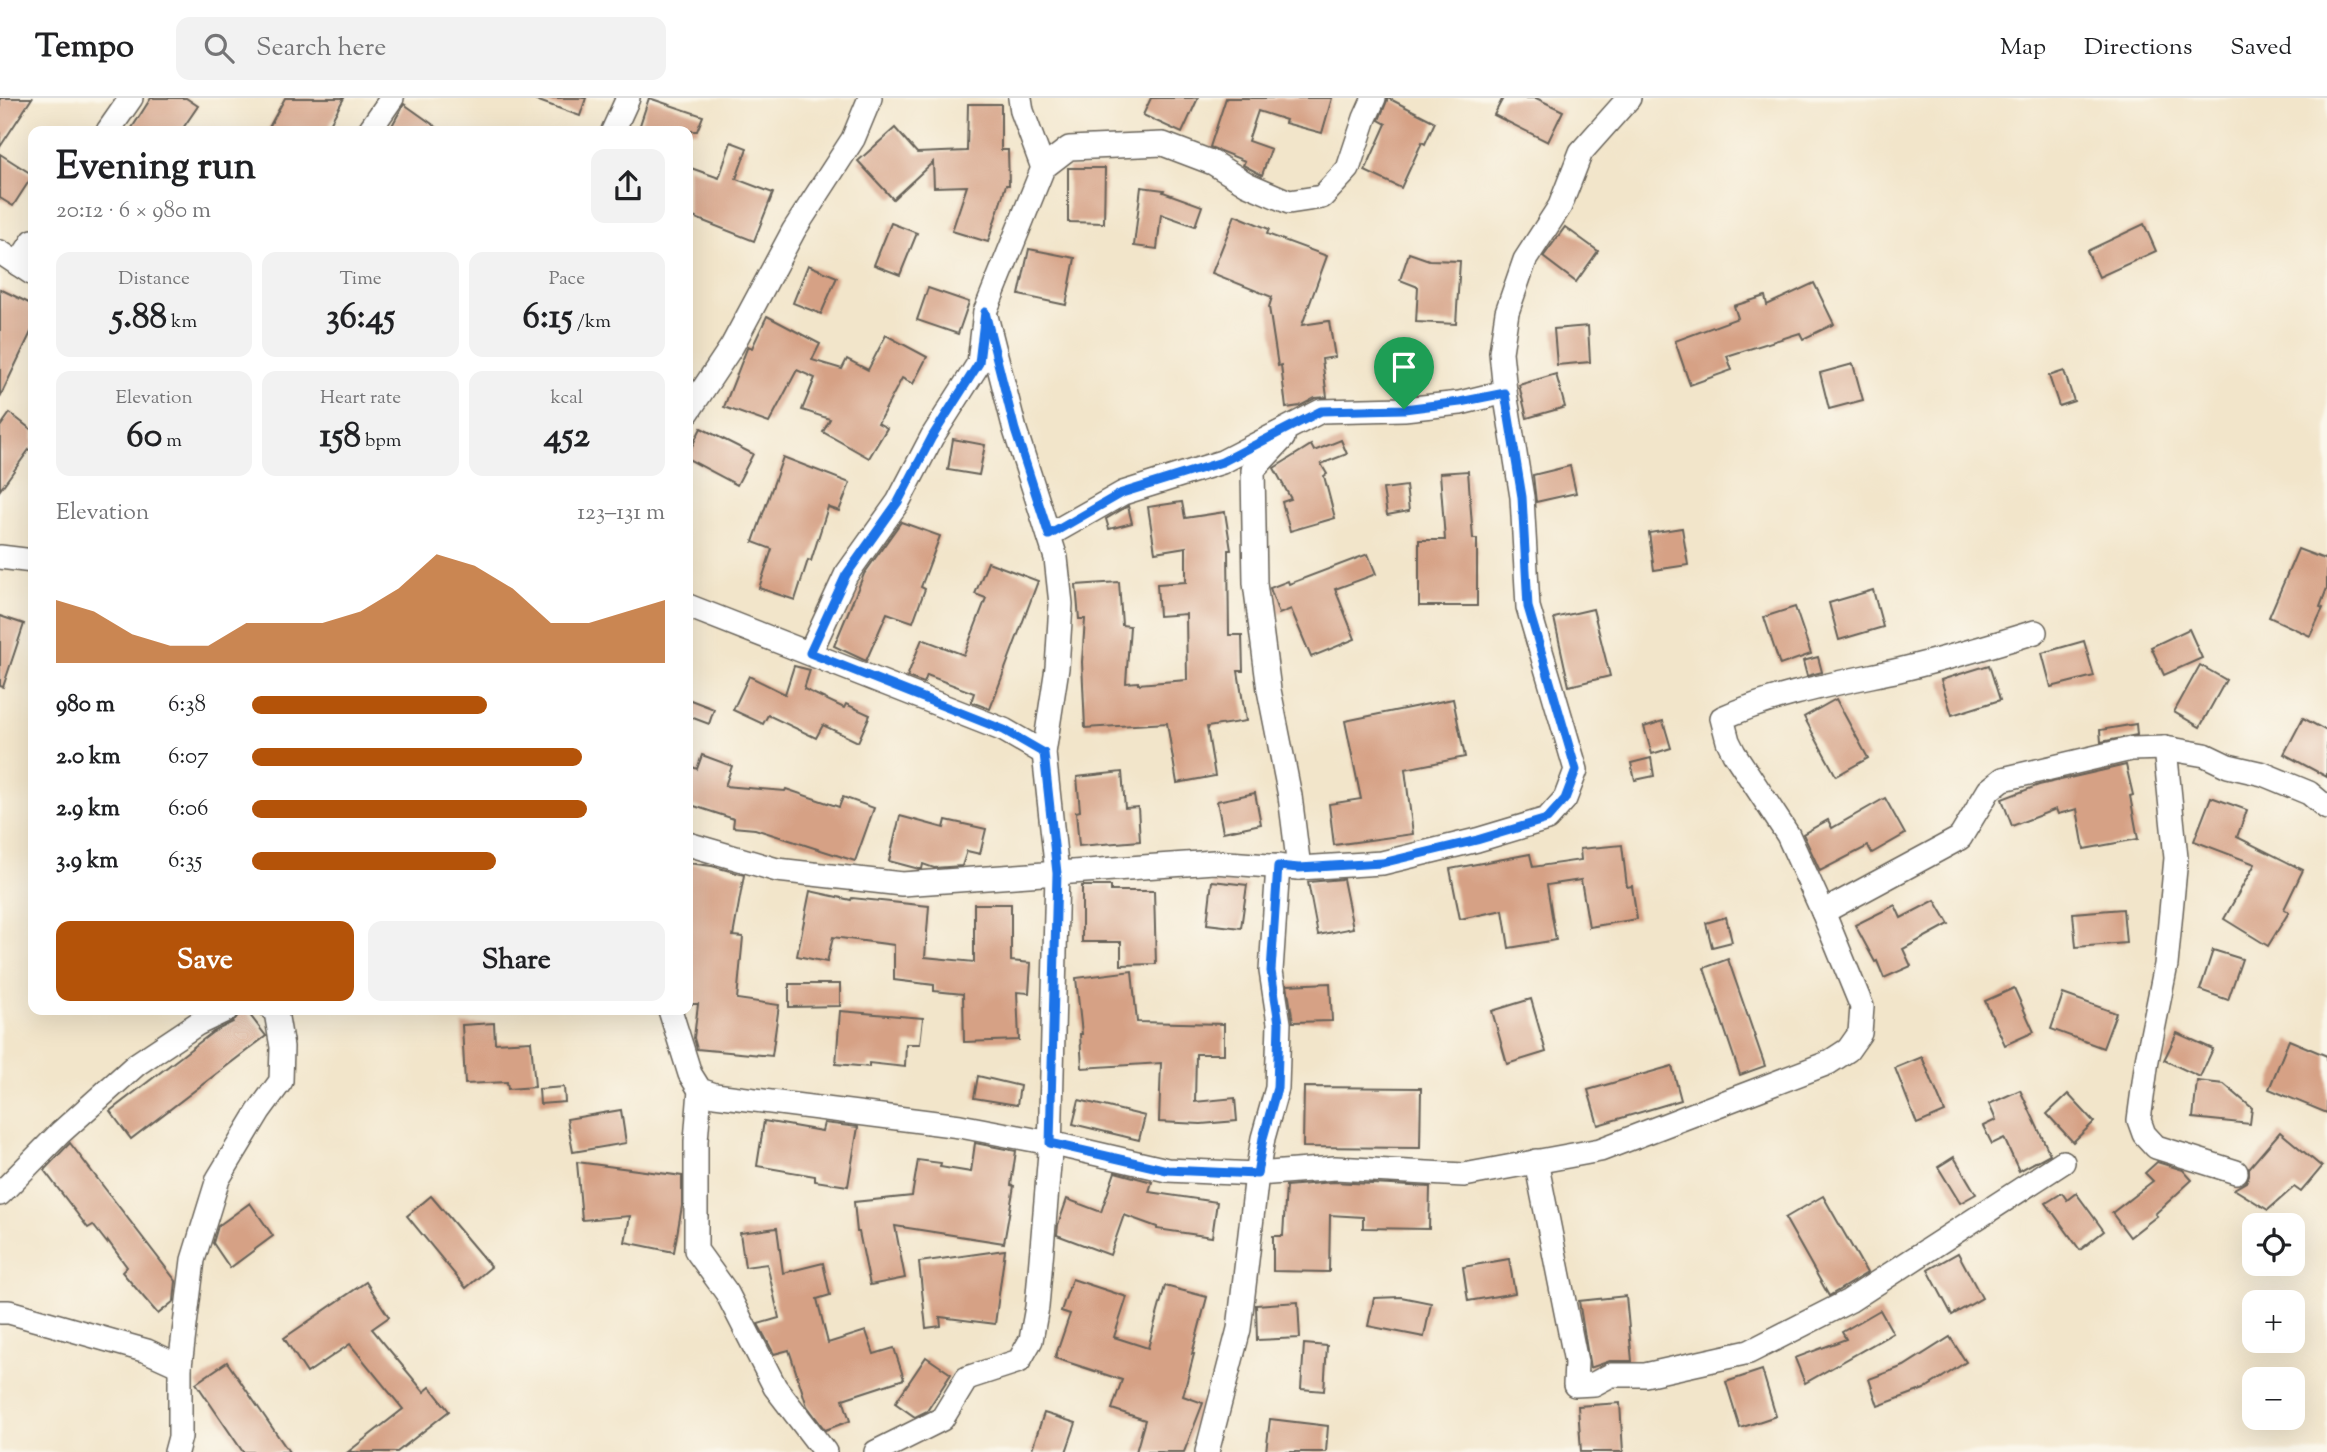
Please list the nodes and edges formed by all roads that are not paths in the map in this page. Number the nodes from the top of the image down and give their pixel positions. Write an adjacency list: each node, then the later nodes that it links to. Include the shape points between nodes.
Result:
1 (131, 98): 8 (street)
2 (392, 98): 9 (street)
3 (628, 98): 10 (street)
4 (870, 98): 16 (street, via 853,139 794,230 732,346)
5 (1020, 98): 11 (street)
6 (1374, 98): 11 (street, via 1348,169 1322,197 1289,202 1213,163 1163,144 1069,148)
7 (1629, 98): 15 (street, via 1581,152 1560,206 1525,260 1507,312 1501,352)
8 (111, 126)
9 (372, 126)
10 (614, 126)
11 (1042, 168): 14 (street)
12 (28, 248): 13 (street)
13 (17, 263)
14 (985, 312): 18 (street, via 1015,430); 23 (street, via 979,363 898,502 846,575)
15 (1505, 393): 17 (street, via 1404,409 1321,411); 28 (street, via 1522,497 1528,607 1576,770 1565,799 1547,819 1477,840 1382,863)
16 (693, 404)
17 (1293, 427): 18 (street, via 1222,462 1122,493); 28 (street, via 1253,470 1255,583 1269,690 1290,796)
18 (1049, 535): 25 (street, via 1061,604)
19 (0, 557): 20 (street)
20 (28, 560)
21 (693, 608): 23 (street)
22 (2035, 632): 30 (street, via 1951,658 1753,704 1722,718 1734,753 1788,835)
23 (810, 653): 25 (street, via 1004,730)
24 (2165, 748): 26 (street, via 2263,774 2309,793); 30 (street, via 2131,750 2003,779 1989,790 1960,838); 38 (street, via 2176,858 2166,965 2139,1120 2144,1135 2156,1147)
25 (1044, 753): 29 (street)
26 (2327, 808)
27 (693, 845): 29 (street, via 777,870 902,884)
28 (1288, 867): 29 (street, via 1214,862); 39 (street, via 1271,971 1279,1023 1277,1088)
29 (1057, 873): 35 (street)
30 (1824, 912): 36 (street, via 1862,1007 1860,1033 1848,1050 1828,1063 1600,1150)
31 (277, 1015): 42 (street, via 281,1081 218,1179 193,1260)
32 (672, 1015): 34 (street)
33 (197, 1017): 40 (street, via 60,1133)
34 (699, 1090): 35 (street); 44 (street, via 696,1250 727,1293 775,1387)
35 (1050, 1143): 39 (street, via 1167,1170); 45 (street, via 1031,1340 1019,1361 967,1378 942,1419)
36 (1536, 1161): 37 (street, via 1576,1362 1575,1385 1594,1384 1611,1375 1645,1376 1749,1352 1849,1301); 39 (street, via 1464,1175 1335,1168)
37 (2063, 1162)
38 (2236, 1172)
39 (1257, 1174): 46 (street, via 1240,1329)
40 (0, 1194)
41 (0, 1312): 42 (street, via 147,1351)
42 (180, 1366): 43 (street)
43 (176, 1452)
44 (825, 1452)
45 (876, 1452)
46 (1208, 1452)

